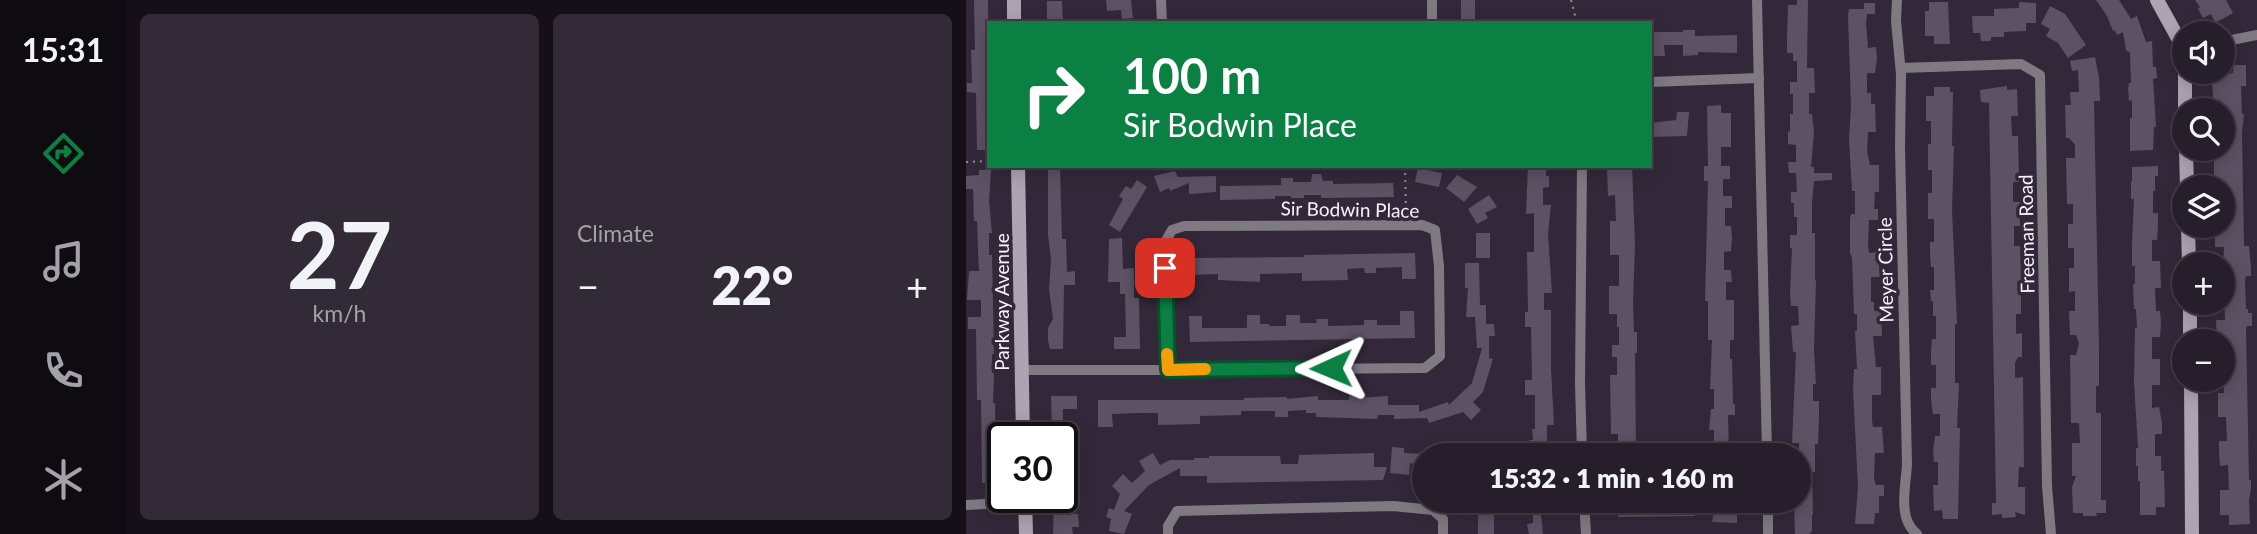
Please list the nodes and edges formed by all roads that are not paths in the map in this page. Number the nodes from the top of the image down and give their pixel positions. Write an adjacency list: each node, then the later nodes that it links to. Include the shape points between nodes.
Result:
1 (1014, 0): 7 (street)
2 (1161, 0): 8 (street)
3 (1432, 0): 9 (street)
4 (1757, 0): 14 (street)
5 (1897, 0): 13 (street, Meyer Circle)
6 (2157, 0): 10 (street)
7 (1014, 21)
8 (1162, 21)
9 (1432, 21)
10 (2172, 27)
11 (2257, 35): 12 (street)
12 (2235, 39)
13 (1901, 68): 34 (street, Meyer Circle, via 1904,515); 35 (street, Freeman Road, via 2021,64 2040,75)
14 (1759, 78): 15 (street); 23 (street)
15 (1652, 82)
16 (1018, 168): 18 (street, Parkway Avenue)
17 (1582, 168): 22 (street)
18 (1020, 370): 19 (street, Sir Bodwin Place); 21 (street, Parkway Avenue)
19 (1168, 370): 19 (street, Sir Bodwin Place, via 1164,244 1172,230 1184,226 1406,225 1435,230 1440,356 1425,368)
20 (2191, 392): 36 (street)
21 (1022, 422)
22 (1582, 443)
23 (1767, 443)
24 (987, 503): 25 (street)
25 (966, 505)
26 (1025, 513): 29 (street)
27 (1585, 513): 32 (street)
28 (1768, 513): 33 (street)
29 (1026, 534)
30 (1168, 534): 31 (street, via 1177,511 1393,506 1433,510 1443,519)
31 (1443, 534)
32 (1586, 534)
33 (1768, 534)
34 (1917, 534)
35 (2051, 534)
36 (2192, 534)

